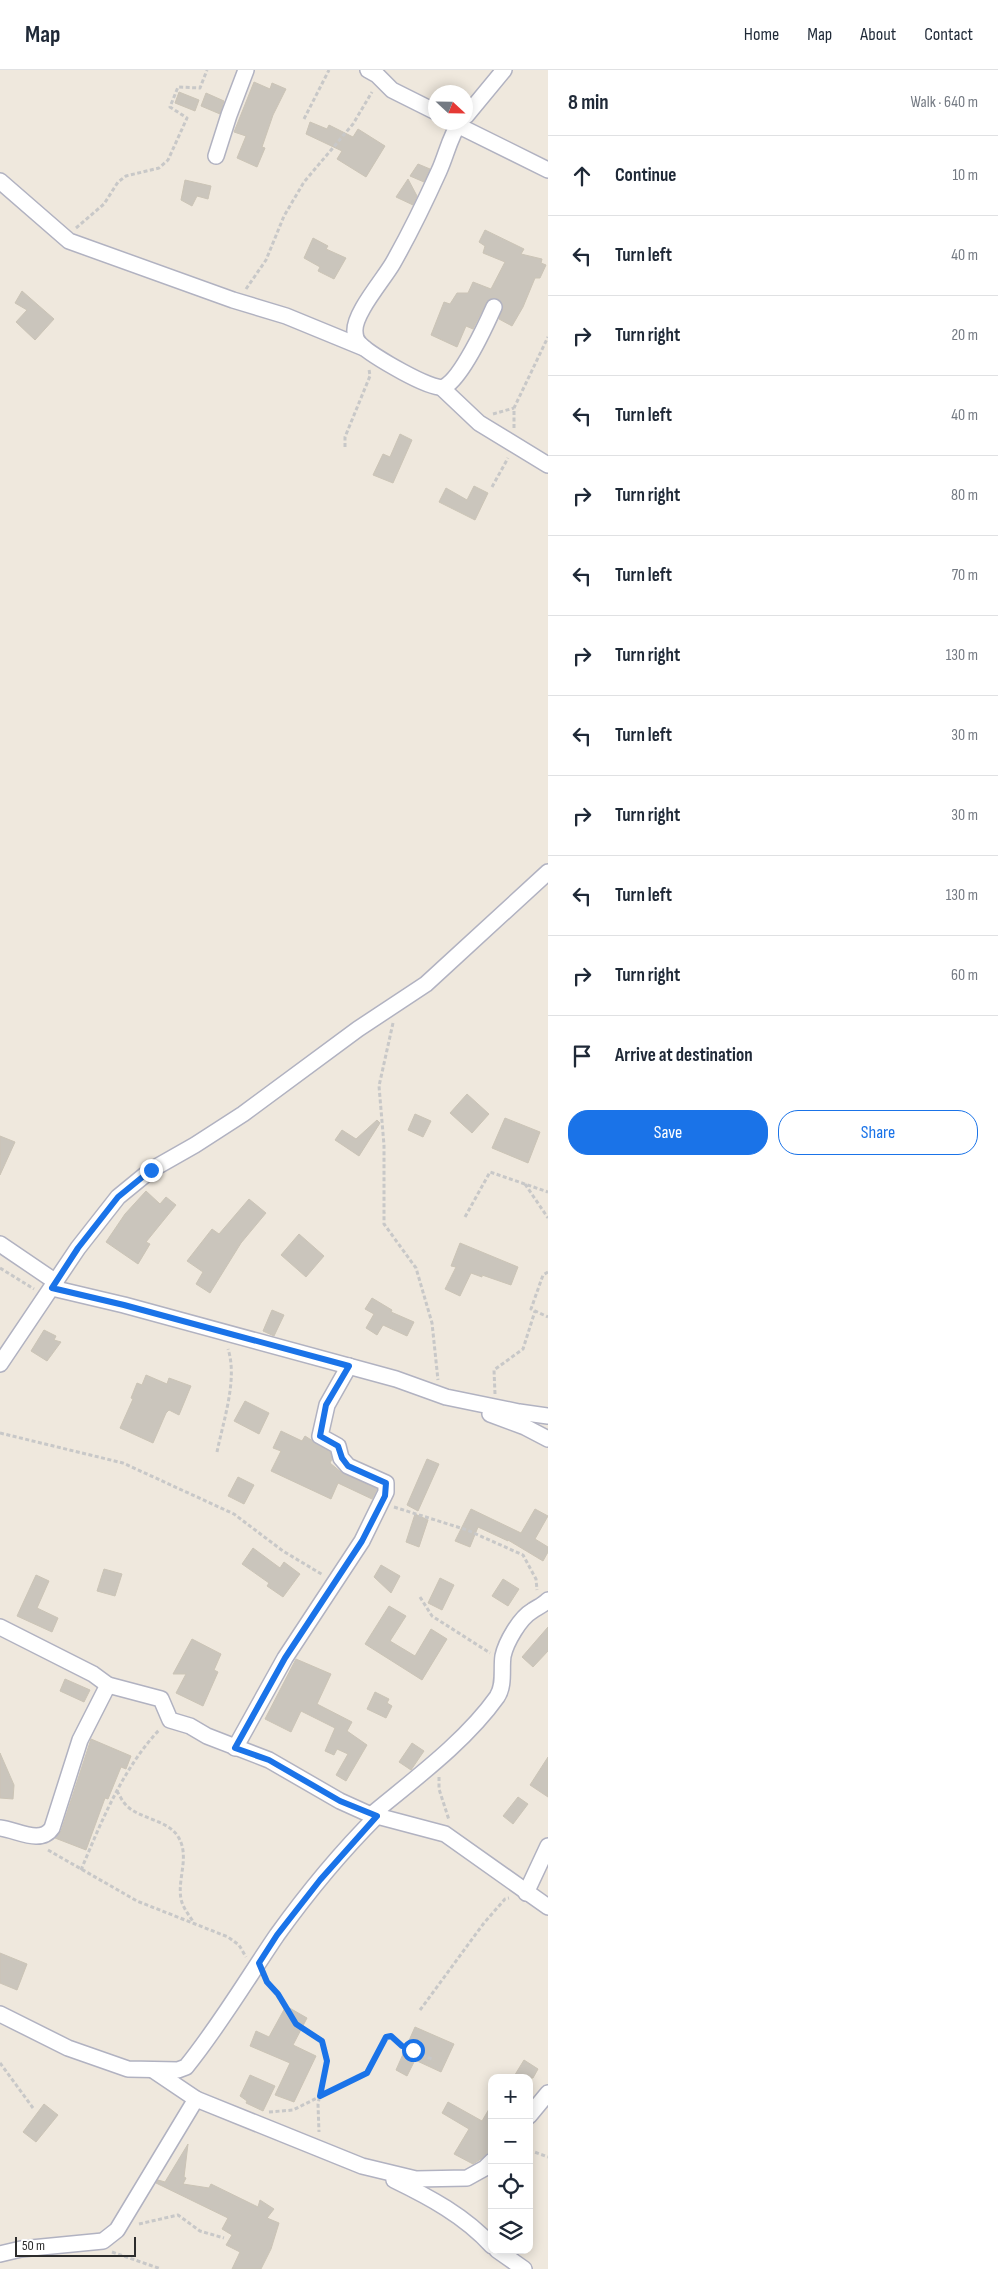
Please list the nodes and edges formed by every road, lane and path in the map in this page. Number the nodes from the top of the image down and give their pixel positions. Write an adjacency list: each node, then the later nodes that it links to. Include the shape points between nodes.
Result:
1 (207, 70): 14 (path, via 200,88 178,87 170,107 187,118 168,160 159,168 126,176 118,182 104,204 76,227)
2 (246, 70): 11 (street)
3 (330, 70): 8 (path)
4 (504, 70): 6 (street)
5 (374, 74): 7 (street, via 392,90); 15 (path, via 353,124 304,182 284,216 266,260)
6 (473, 106)
7 (428, 108)
8 (304, 119)
9 (455, 130): 18 (street, via 413,226 355,325 356,340)
10 (473, 130): 12 (street)
11 (216, 156)
12 (548, 170)
13 (0, 180): 14 (street)
14 (69, 241): 15 (street)
15 (237, 302): 18 (street, via 286,316)
16 (494, 307): 19 (street, via 474,348 456,376)
17 (548, 337): 20 (path, via 514,408)
18 (365, 349): 19 (street, via 409,375); 21 (path, via 370,376)
19 (442, 388): 20 (street, via 479,423)
20 (518, 446): 22 (street); 23 (path)
21 (344, 447)
22 (548, 465)
23 (492, 486)
24 (548, 872): 25 (street, via 426,984)
25 (396, 1004): 33 (street, via 243,1114 151,1170 118,1197); 39 (path, via 380,1086 384,1224 416,1268 432,1323)
26 (524, 1183): 27 (path); 28 (path, via 490,1172); 29 (path)
27 (548, 1192)
28 (465, 1217)
29 (548, 1218)
30 (0, 1244): 33 (street)
31 (0, 1268): 33 (path)
32 (548, 1272): 34 (path, via 543,1274 531,1309)
33 (51, 1289): 36 (street); 37 (street)
34 (535, 1311): 35 (path); 40 (path, via 523,1349 494,1370)
35 (548, 1317)
36 (222, 1332): 38 (street); 44 (path, via 231,1358 231,1372)
37 (0, 1364)
38 (349, 1366): 39 (street); 45 (street, via 326,1405 320,1436 338,1446 348,1466 386,1483)
39 (443, 1396): 40 (street); 43 (street)
40 (495, 1407): 41 (street)
41 (548, 1416)
42 (0, 1433): 46 (path, via 123,1463 234,1514 283,1551)
43 (548, 1438)
44 (217, 1452)
45 (381, 1503): 46 (street, via 358,1547); 48 (path, via 467,1530 523,1555 536,1579)
46 (334, 1581): 53 (street, via 285,1658)
47 (420, 1597): 50 (path, via 432,1616 493,1655)
48 (543, 1604): 50 (street, via 528,1614 512,1636)
49 (0, 1627): 51 (street, via 93,1674)
50 (502, 1666): 54 (street, via 497,1696)
51 (108, 1685): 52 (street, via 161,1699); 59 (street, via 80,1740 52,1828 44,1836)
52 (170, 1720): 53 (street); 55 (path, via 143,1748)
53 (235, 1748): 56 (street, via 269,1760 340,1801)
54 (440, 1757): 56 (street); 57 (path, via 439,1789)
55 (117, 1791): 61 (path); 64 (path, via 127,1806 172,1829 178,1837 184,1860 181,1900)
56 (374, 1816): 62 (street, via 446,1834); 65 (street, via 277,1935)
57 (450, 1822)
58 (0, 1828): 59 (street)
59 (28, 1835): 61 (path)
60 (548, 1846): 62 (street)
61 (81, 1870): 64 (path, via 137,1901)
62 (526, 1893): 63 (street); 66 (path, via 505,1899 484,1922)
63 (548, 1906)
64 (196, 1925): 65 (path, via 239,1944)
65 (257, 1966): 70 (street, via 186,2066 178,2070); 72 (path, via 296,2024 322,2041 327,2061)
66 (420, 2010)
67 (0, 2014): 70 (street, via 68,2048 128,2069)
68 (434, 2060): 72 (path, via 402,2046 391,2036 386,2037 367,2073)
69 (0, 2063): 74 (path)
70 (153, 2070): 73 (street)
71 (548, 2093): 75 (street)
72 (320, 2096): 76 (path, via 293,2110); 77 (path, via 317,2122)
73 (196, 2099): 77 (street); 82 (street)
74 (32, 2108)
75 (533, 2111)
76 (268, 2112)
77 (322, 2150): 81 (street)
78 (533, 2151): 79 (path)
79 (548, 2157)
80 (488, 2164): 81 (street, via 467,2178 416,2179)
81 (374, 2169): 84 (street, via 432,2199)
82 (113, 2234): 83 (path, via 135,2225 178,2216 200,2231); 86 (street, via 103,2241)
83 (224, 2238)
84 (488, 2242)
85 (111, 2252): 88 (path)
86 (0, 2254)
87 (503, 2254): 89 (street)
88 (162, 2269)
89 (524, 2269)

